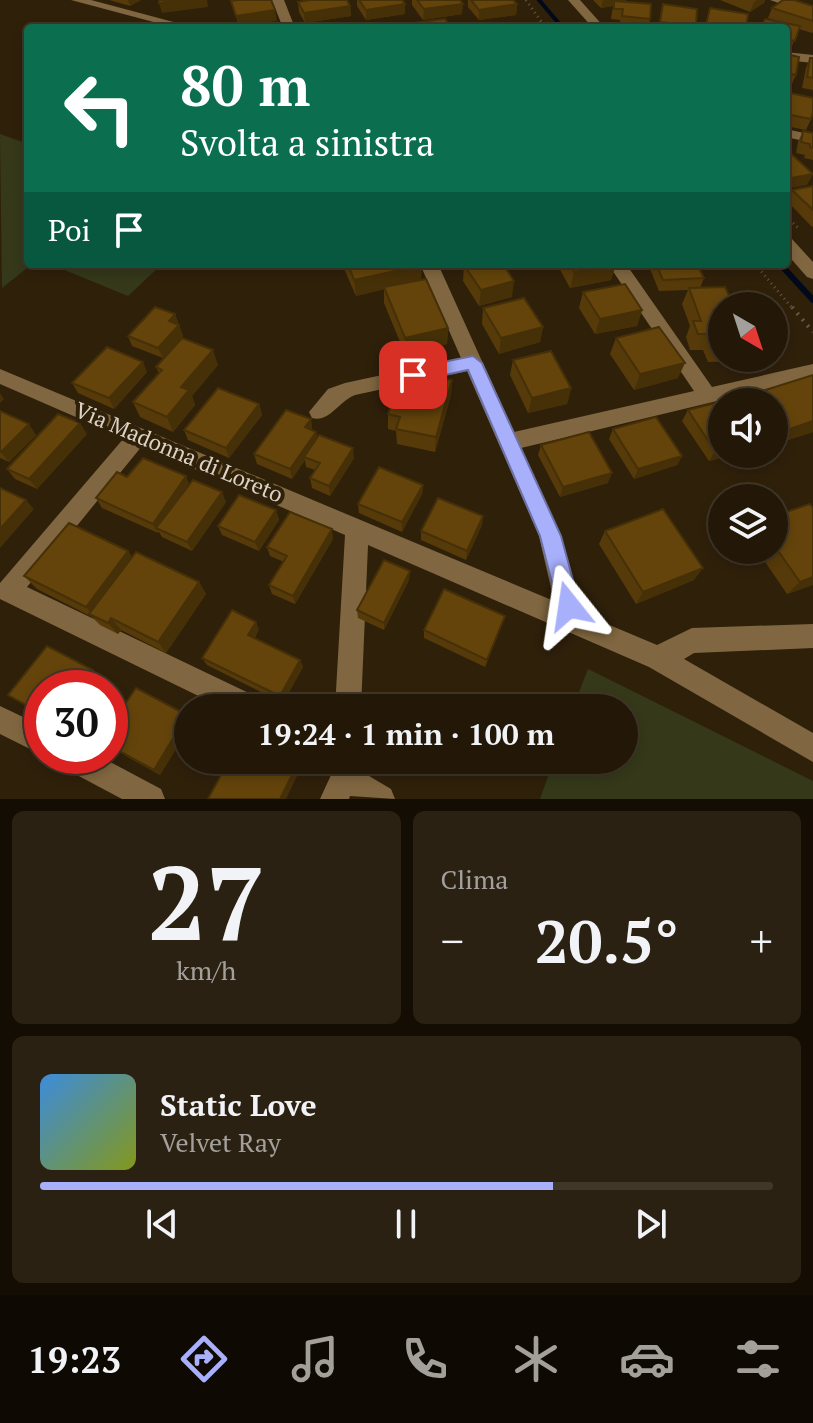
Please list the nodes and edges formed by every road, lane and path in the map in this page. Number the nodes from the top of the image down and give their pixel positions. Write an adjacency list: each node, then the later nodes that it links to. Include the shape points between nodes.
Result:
1 (77, 0): 8 (street)
2 (278, 0): 9 (street)
3 (526, 0): 10 (path)
4 (563, 0): 11 (street)
5 (574, 0): 12 (street)
6 (776, 0): 7 (street)
7 (813, 12)
8 (174, 24)
9 (287, 24)
10 (543, 24)
11 (577, 24)
12 (595, 24)
13 (790, 134): 14 (street)
14 (813, 139)
15 (790, 231): 17 (street)
16 (790, 247): 21 (street)
17 (813, 255)
18 (431, 268): 23 (street)
19 (620, 268): 27 (street)
20 (758, 268): 22 (path)
21 (813, 273)
22 (813, 332)
23 (473, 363): 28 (street, via 352,388 335,395); 30 (street)
24 (813, 371): 26 (street)
25 (0, 376): 29 (street, Via Madonna di Loreto)
26 (742, 388)
27 (708, 396): 30 (street)
28 (319, 412)
29 (140, 434): 31 (street, Via Madonna di Loreto); 35 (street, via 9,591)
30 (509, 442): 32 (street, via 550,536)
31 (357, 528): 32 (street, Via Madonna di Loreto); 36 (street)
32 (571, 623): 34 (street, Via Madonna di Loreto)
33 (813, 636): 34 (street, via 692,641)
34 (658, 658): 39 (street, Via Madonna di Loreto)
35 (223, 694)
36 (349, 694)
37 (0, 719): 38 (street)
38 (24, 732)
39 (813, 748)
40 (104, 774): 42 (street)
41 (342, 779): 43 (street)
42 (151, 799)
43 (381, 799)

